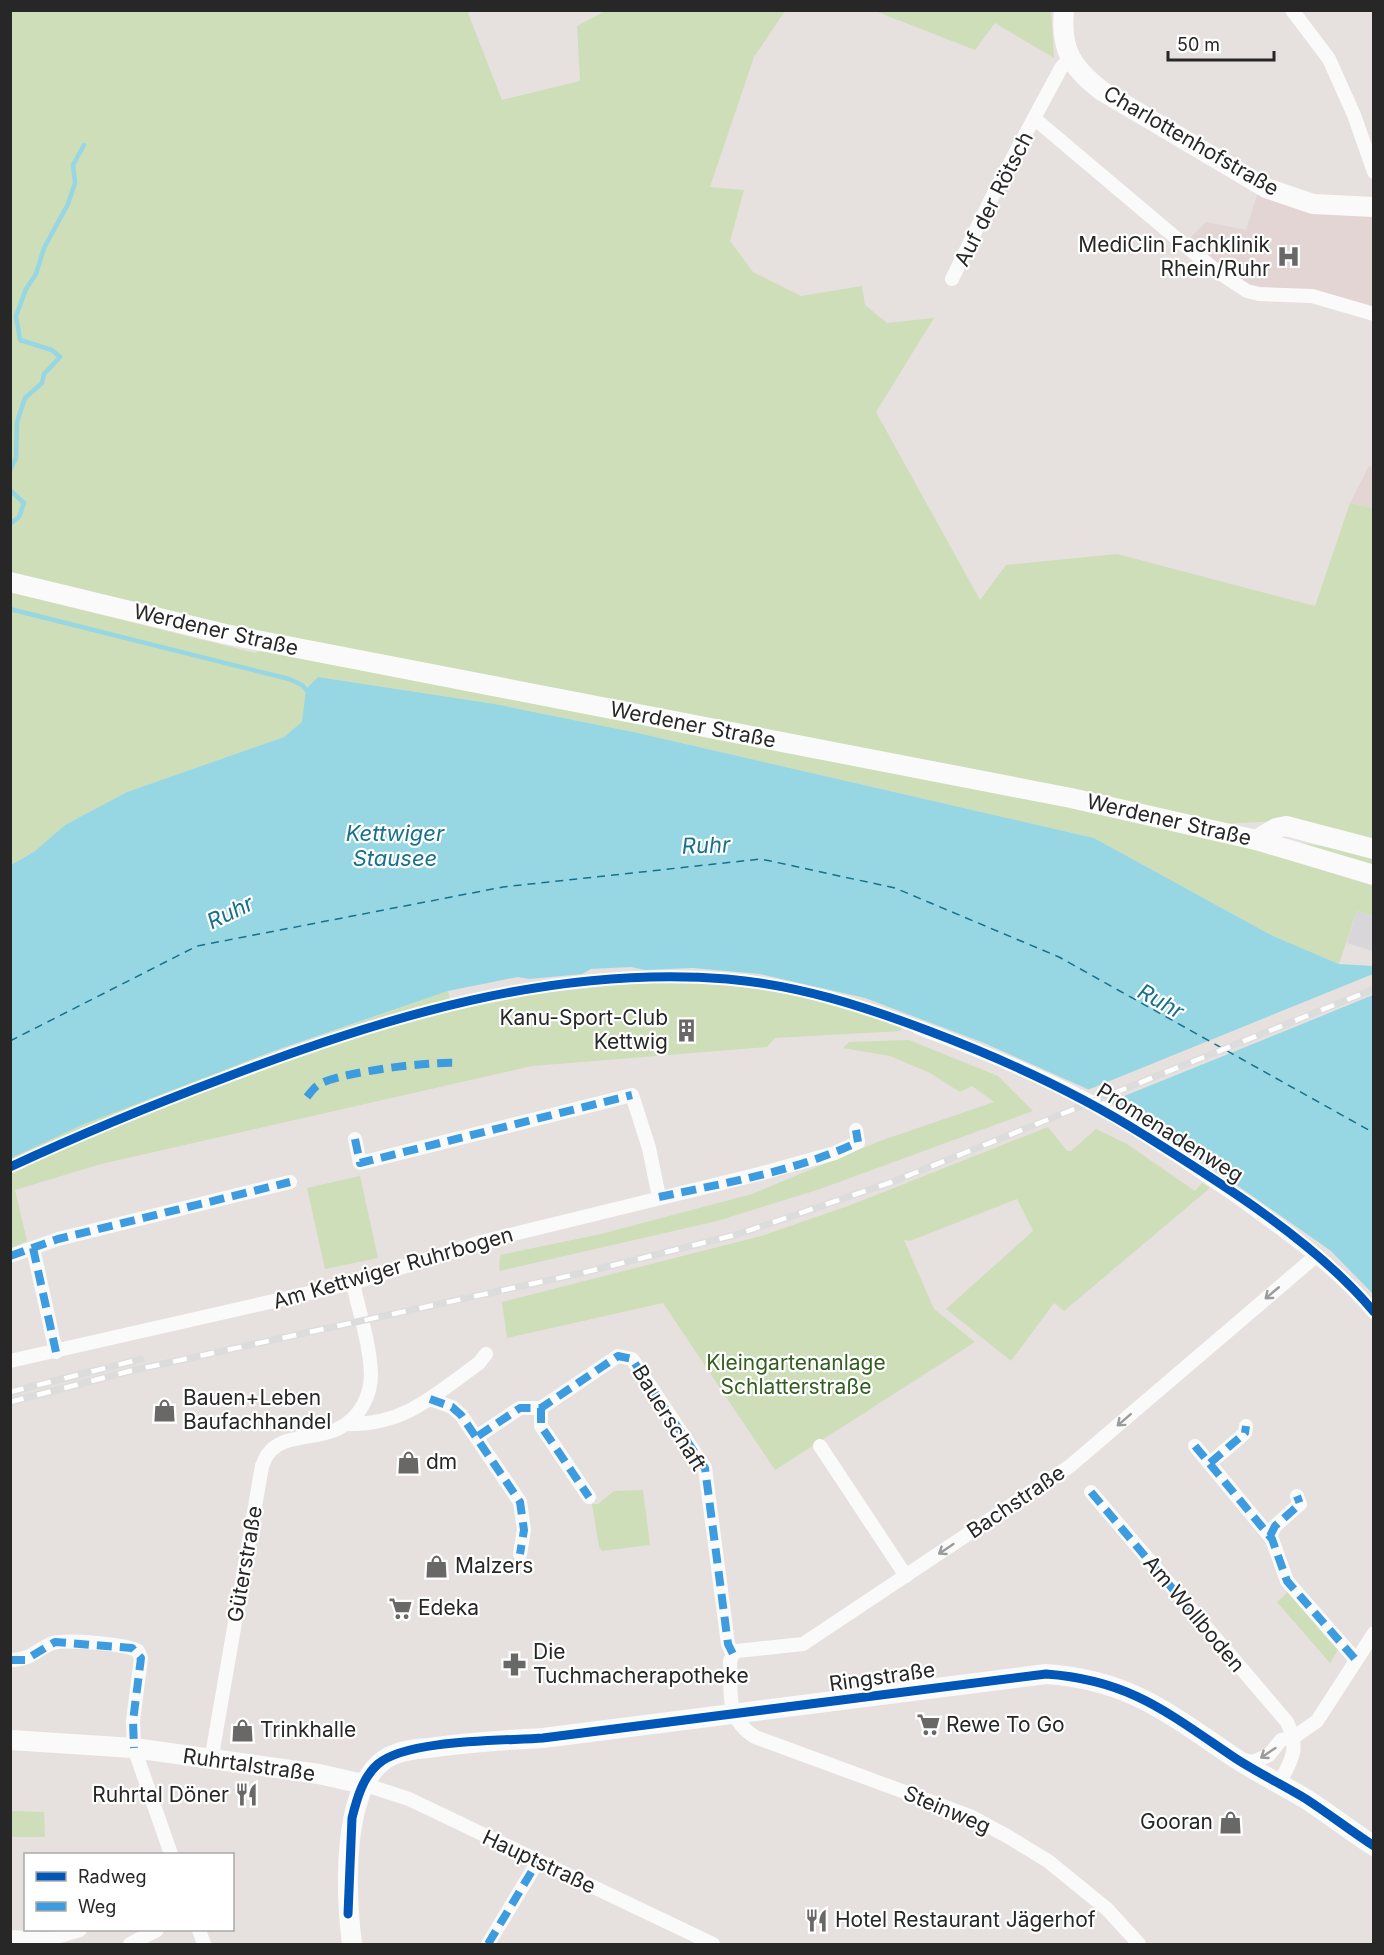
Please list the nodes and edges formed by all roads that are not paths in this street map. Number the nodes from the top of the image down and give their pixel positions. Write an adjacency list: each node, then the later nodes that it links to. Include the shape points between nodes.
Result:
1 (1064, 10): 3 (main road, Charlottenhofstraße, via 1064,42)
2 (1292, 10): 5 (street, via 1329,59)
3 (1070, 58): 4 (street, Auf der Rötsch); 6 (main road, Charlottenhofstraße, via 1081,75 1102,91 1266,188 1313,204)
4 (1035, 119): 7 (street, Auf der Rötsch); 8 (street, Auf der Rötsch, via 1173,237 1247,291 1312,296)
5 (1374, 172)
6 (1374, 207)
7 (952, 279)
8 (1374, 314)
9 (10, 582): 10 (main road, Werdener Straße, via 225,634 1071,798)
10 (1256, 840): 11 (main road, via 1286,826); 12 (main road, Werdener Straße)
11 (1374, 849)
12 (1374, 875)
13 (919, 1028): 19 (street, Promenadenweg, via 980,1051 1098,1106)
14 (856, 1130): 17 (street, Am Kettwiger Ruhrbogen, via 858,1142 835,1153)
15 (355, 1139): 17 (street, via 360,1162 632,1095)
16 (290, 1182): 18 (street)
17 (659, 1197): 21 (street, Am Kettwiger Ruhrbogen, via 481,1242)
18 (33, 1248): 20 (street); 23 (street)
19 (1317, 1255): 22 (street, Promenadenweg); 39 (street, Bachstraße, one-way to 39, via 1070,1466)
20 (10, 1256)
21 (353, 1283): 23 (street, Am Kettwiger Ruhrbogen); 28 (street, via 371,1382 362,1409)
22 (1374, 1312)
23 (56, 1352): 25 (street, Am Kettwiger Ruhrbogen)
24 (486, 1354): 26 (street, Güterstraße)
25 (10, 1361)
26 (430, 1399): 28 (street, Güterstraße, via 402,1416 368,1425); 30 (street, via 452,1407)
27 (541, 1408): 30 (street, Bauerschaft, via 520,1408); 36 (street, via 541,1426); 41 (street, Bauerschaft, via 618,1356 632,1359 705,1468 728,1644)
28 (349, 1424): 49 (street, Güterstraße, via 333,1432 279,1445 268,1453 262,1467)
29 (1245, 1426): 33 (street, via 1245,1433)
30 (478, 1436): 38 (street, via 520,1502 524,1530)
31 (820, 1446): 39 (street)
32 (1195, 1446): 33 (street)
33 (1210, 1463): 37 (street)
34 (1091, 1492): 45 (street, Am Wollboden, via 1287,1722)
35 (1297, 1496): 37 (street, via 1300,1504 1275,1526)
36 (589, 1497)
37 (1270, 1536): 43 (street, via 1287,1581)
38 (520, 1554)
39 (906, 1576): 41 (street, Bachstraße, via 803,1644)
40 (1374, 1633): 43 (street)
41 (733, 1654): 44 (street)
42 (10, 1660): 47 (street, via 25,1660 56,1642 132,1647 141,1658 133,1721)
43 (1356, 1660): 45 (street, via 1317,1721)
44 (732, 1715): 48 (main road, Ringstraße, via 1046,1674 1078,1676 1138,1695); 50 (main road, Ringstraße, via 402,1752 380,1763); 62 (street, Steinweg, via 743,1730 755,1737 970,1816 1007,1836 1048,1861 1107,1910)
45 (1294, 1737): 48 (street, one-way to 48, via 1281,1740 1269,1755 1253,1762); 51 (street, via 1294,1754)
46 (10, 1740): 47 (main road, Ruhrtalstraße)
47 (134, 1748): 49 (main road, Ruhrtalstraße); 53 (street)
48 (1237, 1759): 51 (main road, Ringstraße)
49 (211, 1761): 50 (main road, Ruhrtalstraße, via 319,1774)
50 (363, 1784): 54 (street, Hauptstraße, via 401,1796); 59 (main road, via 352,1818 348,1914)
51 (1280, 1784): 52 (main road, Ringstraße)
52 (1374, 1846)
53 (171, 1853)
54 (538, 1861): 60 (street); 61 (street, Hauptstraße)
55 (74, 1931): 57 (street, via 49,1939)
56 (153, 1931): 58 (street)
57 (10, 1937)
58 (130, 1944)
59 (352, 1944)
60 (488, 1944)
61 (714, 1944)
62 (1139, 1944)

